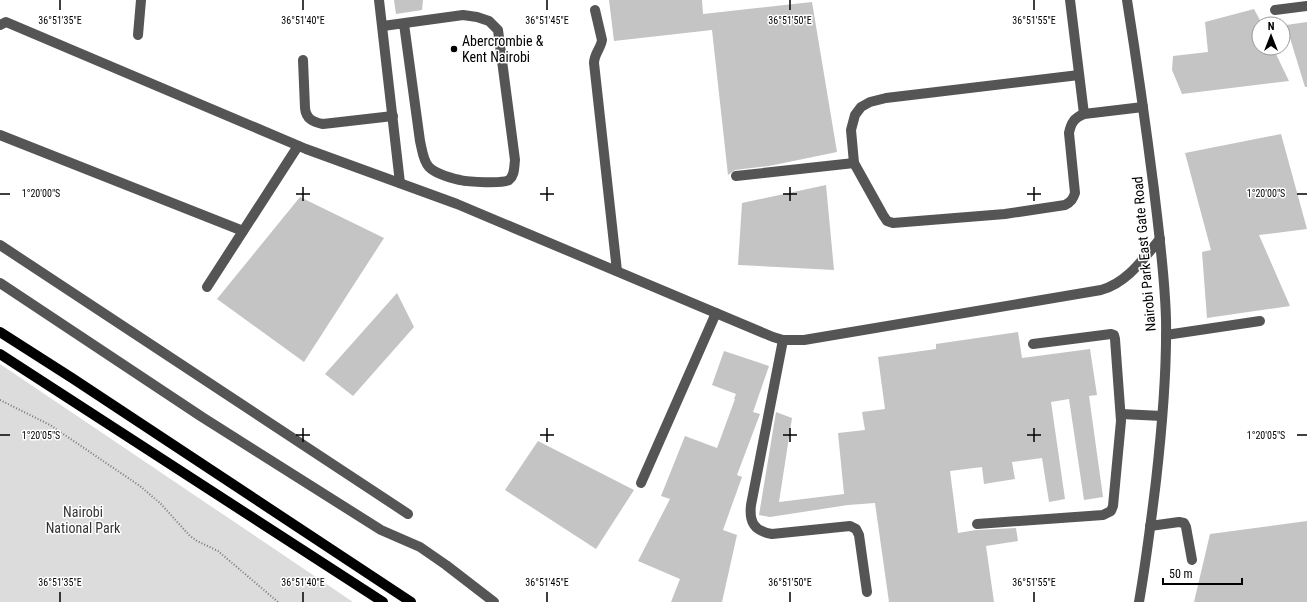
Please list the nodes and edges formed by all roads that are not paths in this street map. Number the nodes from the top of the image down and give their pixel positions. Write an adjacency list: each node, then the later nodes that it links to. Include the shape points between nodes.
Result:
1 (141, 0): 11 (street)
2 (379, 0): 10 (street)
3 (1070, 0): 13 (street)
4 (1127, 0): 14 (street, Nairobi Park East Gate Road)
5 (1307, 6): 7 (street)
6 (595, 10): 25 (street, via 602,40 594,62)
7 (1275, 10)
8 (404, 24): 8 (street, via 463,16 489,21 498,30 515,160 513,175 509,180 461,180 429,167 420,141); 10 (street)
9 (0, 25): 18 (street, via 6,22)
10 (382, 26): 16 (street)
11 (138, 35)
12 (303, 60): 16 (street, via 304,108 309,119 324,124)
13 (1079, 75): 15 (street); 19 (street, via 870,102 861,107 851,130)
14 (1143, 107): 15 (street); 23 (street, Nairobi Park East Gate Road)
15 (1084, 114): 19 (street, via 1070,124 1075,193 1074,198 1065,205 1005,214 893,223 887,221 883,215)
16 (392, 116): 21 (street)
17 (0, 135): 22 (street)
18 (298, 146): 21 (street); 22 (street)
19 (854, 163): 20 (street)
20 (736, 176)
21 (400, 183): 25 (street)
22 (243, 231): 27 (street)
23 (1160, 240): 31 (street, Nairobi Park East Gate Road); 32 (street, via 1128,275 1116,284 1101,290 804,340)
24 (0, 245): 38 (street)
25 (617, 271): 28 (street)
26 (0, 283): 45 (street, via 202,417 361,518 393,536 420,547)
27 (207, 287)
28 (716, 313): 32 (street); 37 (street)
29 (1260, 321): 31 (street)
30 (0, 332): 44 (main road)
31 (1166, 335): 36 (street, Nairobi Park East Gate Road)
32 (783, 340): 42 (street, via 751,505 752,522 764,533 772,534 850,526 856,529)
33 (1033, 344): 35 (street, via 1114,335)
34 (0, 354): 43 (main road)
35 (1121, 414): 36 (street); 39 (street, via 1111,511 1103,515)
36 (1162, 416): 40 (street, Nairobi Park East Gate Road)
37 (641, 483)
38 (408, 514)
39 (977, 524)
40 (1150, 526): 41 (street, via 1184,523); 46 (street, Nairobi Park East Gate Road)
41 (1192, 560)
42 (867, 592)
43 (383, 602)
44 (412, 602)
45 (494, 602)
46 (1139, 602)

